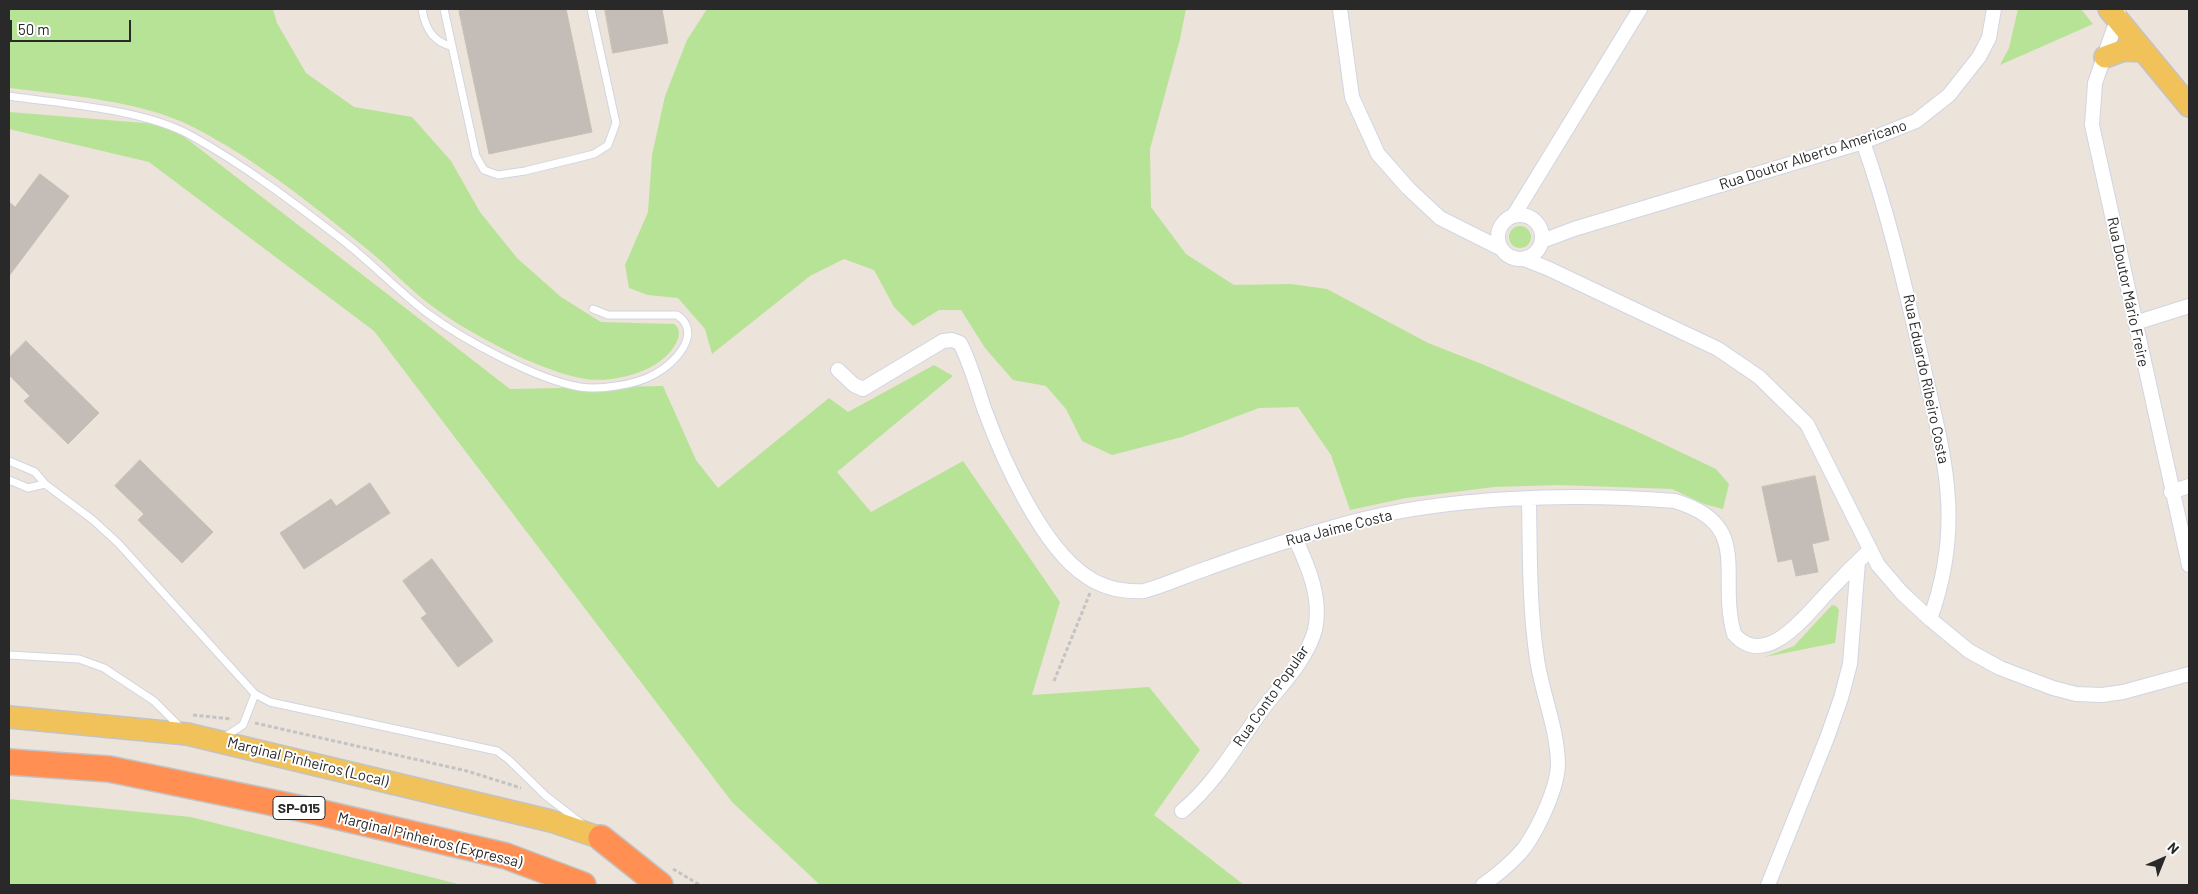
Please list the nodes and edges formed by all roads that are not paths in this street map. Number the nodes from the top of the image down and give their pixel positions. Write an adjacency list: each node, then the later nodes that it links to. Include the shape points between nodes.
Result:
1 (422, 9): 8 (lane, via 434,39)
2 (444, 9): 8 (lane)
3 (591, 9): 8 (lane, via 616,123 608,145 594,154 498,175 484,170 476,156)
4 (1340, 9): 18 (street, via 1352,97 1378,154 1440,218)
5 (1640, 9): 14 (street)
6 (1994, 9): 13 (street, Rua Doutor Alberto Americano, via 1989,38 1979,57 1948,95 1916,122)
7 (2116, 13): 9 (main road); 10 (street, Rua Doutor Mário Freire)
8 (451, 46)
9 (2144, 51): 10 (main road, via 2124,50); 12 (main road)
10 (2105, 57): 23 (street, Rua Doutor Mário Freire, via 2095,83 2092,125)
11 (9, 96): 22 (lane, via 96,108 169,125 189,135 283,196 448,328 548,377 579,387 600,389 639,382 670,363 682,351 687,339 685,320 677,315 608,315)
12 (2189, 106)
13 (1863, 142): 19 (street, Rua Doutor Alberto Americano, via 1574,229); 35 (street, Rua Eduardo Ribeiro Costa, via 1902,271 1948,483 1949,544 1940,592)
14 (1532, 186): 15 (street); 16 (street)
15 (1514, 215): 16 (street); 17 (street)
16 (1529, 216): 19 (street, via 1538,224)
17 (1499, 228): 18 (street); 20 (street)
18 (1466, 231): 20 (street)
19 (1536, 246): 20 (street, via 1510,257); 32 (street, via 1547,268 1718,349 1760,377 1807,424)
20 (1500, 248)
21 (2189, 306): 23 (street)
22 (593, 308)
23 (2135, 324): 29 (street, Rua Doutor Mário Freire)
24 (838, 370): 31 (street, Rua Jaime Costa, via 862,388 943,341 960,343 986,412 1031,510 1075,567 1095,581 1121,591 1144,591)
25 (9, 461): 27 (lane, via 35,472)
26 (9, 480): 27 (lane, via 28,488)
27 (45, 484): 38 (lane, via 118,543)
28 (2189, 486): 29 (street)
29 (2171, 492): 34 (street, Rua Doutor Mário Freire)
30 (1529, 500): 31 (street, Rua Jaime Costa, via 1410,510); 33 (street, Rua Jaime Costa, via 1675,501 1707,515 1726,538 1734,634 1747,644 1756,646 1774,641 1796,628); 47 (street, via 1531,594 1537,660 1553,726 1558,764 1555,784 1525,846)
31 (1295, 538): 43 (street, Rua Conto Popular, via 1307,564 1316,601 1311,641 1291,674 1216,773 1194,801)
32 (1870, 550): 33 (street, Rua Jaime Costa); 35 (street, via 1902,593)
33 (1858, 562): 48 (street, via 1850,664 1841,698)
34 (2189, 565)
35 (1930, 619): 37 (street, via 1969,651 2000,668 2076,694 2123,692)
36 (9, 655): 40 (lane, via 79,659 104,668 154,701)
37 (2189, 674)
38 (255, 694): 41 (lane, via 243,725); 44 (lane, via 270,702 497,751 546,796)
39 (9, 717): 40 (main road, Marginal Pinheiros (Local))
40 (187, 734): 41 (main road, Marginal Pinheiros (Local))
41 (220, 741): 44 (main road, Marginal Pinheiros (Local), via 551,821)
42 (9, 762): 45 (highway, Marginal Pinheiros (Expressa) / SP-015, via 109,769 318,812 506,856)
43 (1182, 810)
44 (601, 838): 46 (highway)
45 (582, 885)
46 (660, 885)
47 (1483, 885)
48 (1768, 885)

